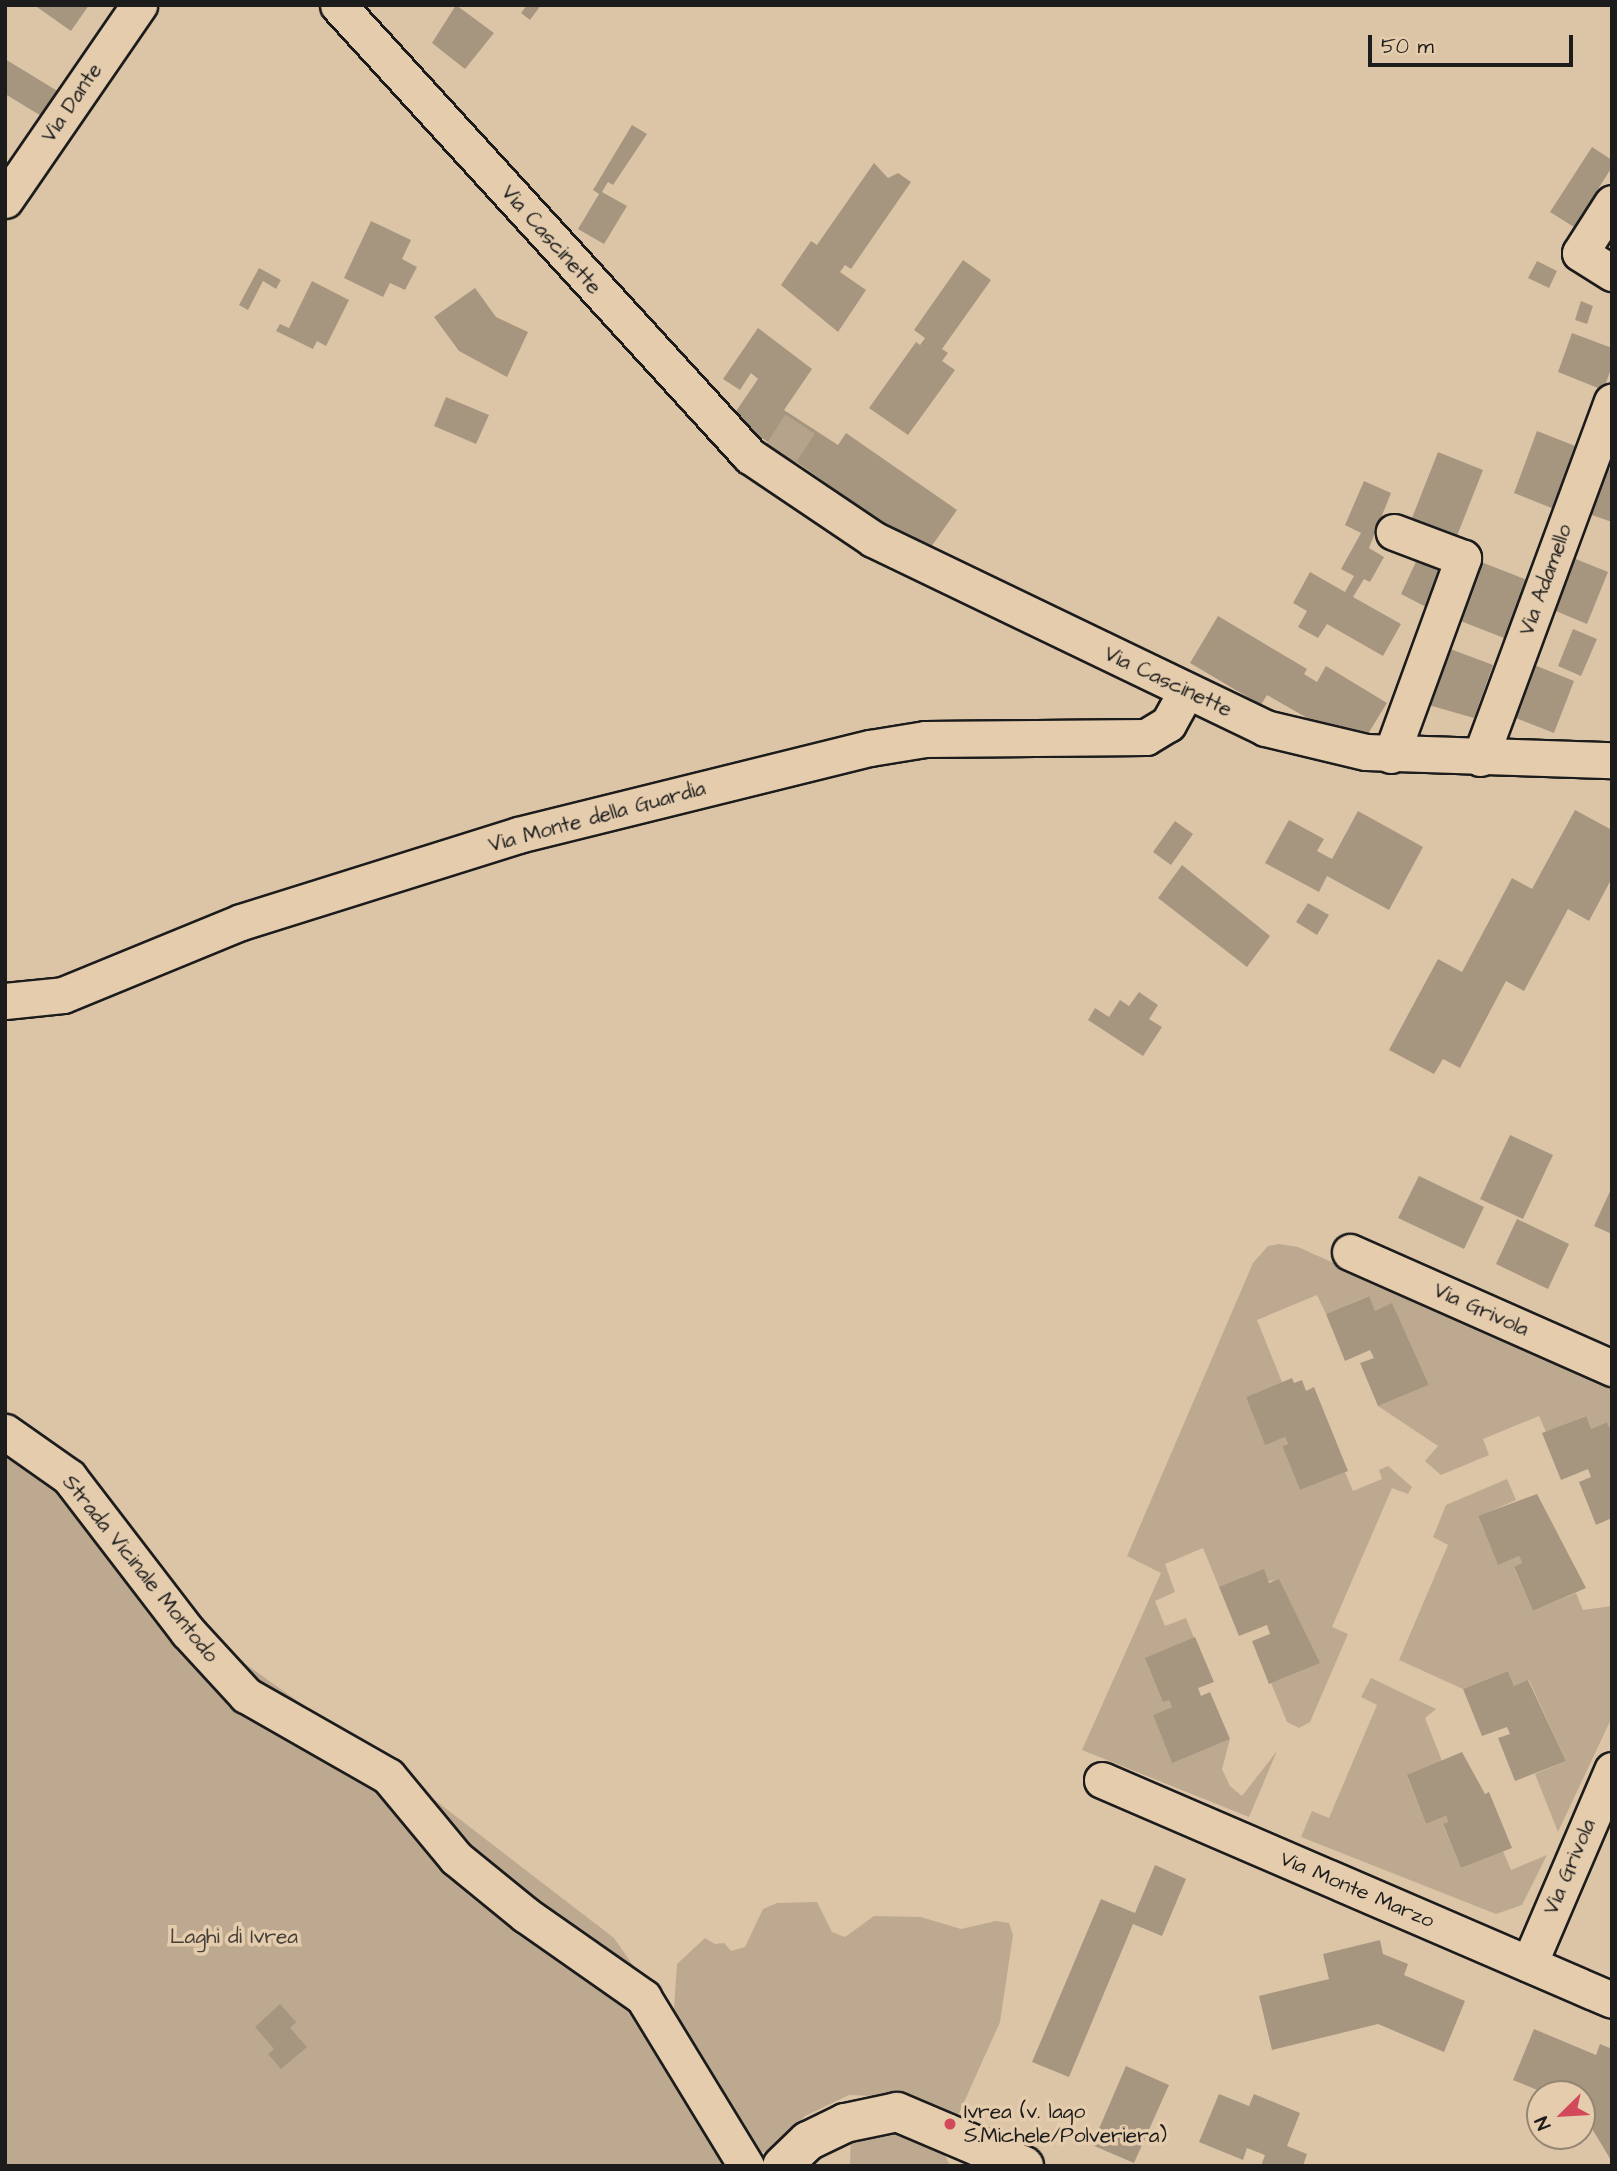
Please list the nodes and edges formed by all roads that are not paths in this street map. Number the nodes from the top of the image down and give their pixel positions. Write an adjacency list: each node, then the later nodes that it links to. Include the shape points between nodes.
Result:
1 (139, 5): 3 (street, Via Dante)
2 (338, 5): 8 (street, Via Cascinette, via 720,425 873,539)
3 (5, 200)
4 (1612, 203): 5 (street, via 1580,253)
5 (1612, 273)
6 (1612, 402): 11 (street, Via Adamello)
7 (1394, 533): 9 (street, via 1464,558)
8 (1186, 692): 9 (street, Via Cascinette, via 1265,728 1336,748); 12 (street, Via Monte della Guardia, via 1168,724 1146,737 925,739 870,748 518,835 242,922 63,995)
9 (1391, 754): 11 (street, Via Cascinette)
10 (1610, 757): 11 (street, Via Cascinette)
11 (1480, 758)
12 (5, 1001)
13 (1350, 1252): 14 (street, Via Grivola)
14 (1612, 1368)
15 (5, 1432): 20 (street, Strada Vicinale Montodo, via 69,1477 188,1632 246,1695 388,1776 456,1858 526,1915 643,1997)
16 (1612, 1770): 18 (street, Via Grivola)
17 (1102, 1780): 18 (street, Via Monte Marzo)
18 (1529, 1964): 19 (street, Via Monte Marzo)
19 (1612, 2000)
20 (746, 2166)
21 (782, 2166): 22 (main road, via 808,2141 845,2123 897,2112)
22 (1024, 2166)

